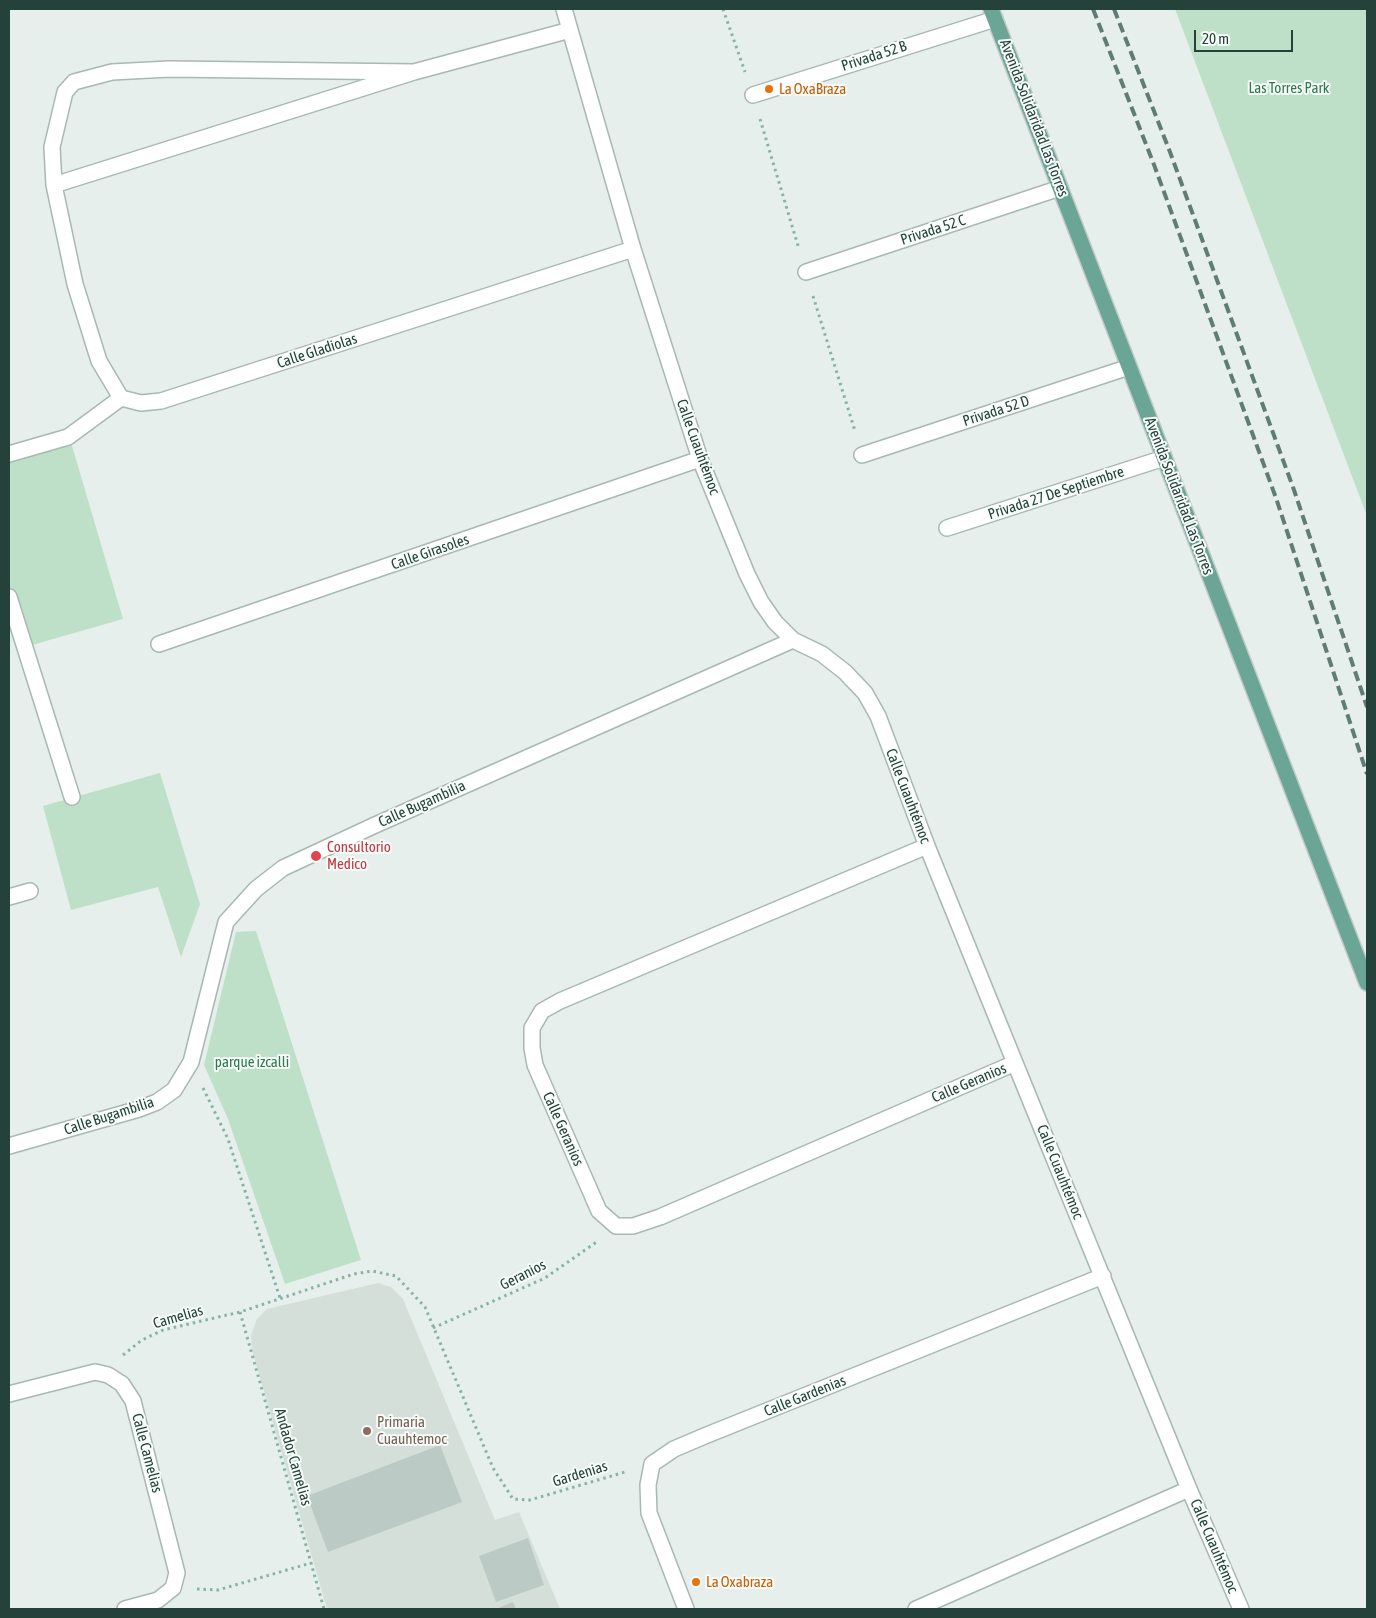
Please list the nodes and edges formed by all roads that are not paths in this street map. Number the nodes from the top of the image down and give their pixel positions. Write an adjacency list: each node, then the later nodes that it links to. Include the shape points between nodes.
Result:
1 (564, 9): 3 (street, Calle Cuauhtémoc)
2 (993, 14): 5 (street, Privada 52 B); 7 (main road, Avenida Solidaridad Las Torres)
3 (570, 30): 4 (street); 8 (street, Calle Cuauhtémoc)
4 (414, 72): 6 (street); 6 (street, via 169,69 112,72 74,82 65,92 52,147)
5 (753, 96)
6 (54, 185): 11 (street, via 76,284 98,362)
7 (1060, 188): 9 (street, Privada 52 C); 10 (main road, Avenida Solidaridad Las Torres)
8 (633, 249): 11 (street, Calle Gladiolas, via 161,401 141,403); 15 (street, Calle Cuauhtémoc)
9 (806, 272)
10 (1130, 367): 13 (street, Privada 52 D); 14 (main road, Avenida Solidaridad Las Torres)
11 (122, 398): 12 (street, via 68,436)
12 (9, 454)
13 (862, 455)
14 (1164, 458): 16 (street, Privada 27 De Septiembre); 24 (main road, Avenida Solidaridad Las Torres)
15 (700, 459): 18 (street, Calle Cuauhtémoc, via 761,602); 19 (street, Calle Girasoles)
16 (947, 528)
17 (9, 597): 20 (street)
18 (793, 640): 21 (street, Calle Cuauhtémoc, via 822,654 846,672 865,693 878,716); 26 (street, Calle Bugambilia, via 283,868 256,889 226,922 191,1062 174,1090 139,1109)
19 (159, 644)
20 (72, 797)
21 (927, 846): 25 (street, Calle Cuauhtémoc); 25 (street, Calle Geranios, via 542,1011 532,1028 535,1065 599,1211 616,1226 633,1226)
22 (30, 891): 23 (street)
23 (9, 897)
24 (1367, 984)
25 (1015, 1063): 27 (street, Calle Cuauhtémoc)
26 (9, 1146)
27 (1103, 1276): 29 (street, Calle Cuauhtémoc); 31 (street, Calle Gardenias, via 707,1435 674,1449 652,1464 648,1485 649,1513)
28 (9, 1394): 30 (street, Calle Camelias, via 95,1372 108,1375 122,1384 133,1401 177,1573 173,1588 158,1600)
29 (1189, 1489): 32 (street); 33 (street, Calle Cuauhtémoc)
30 (124, 1609)
31 (686, 1609)
32 (916, 1609)
33 (1241, 1609)

